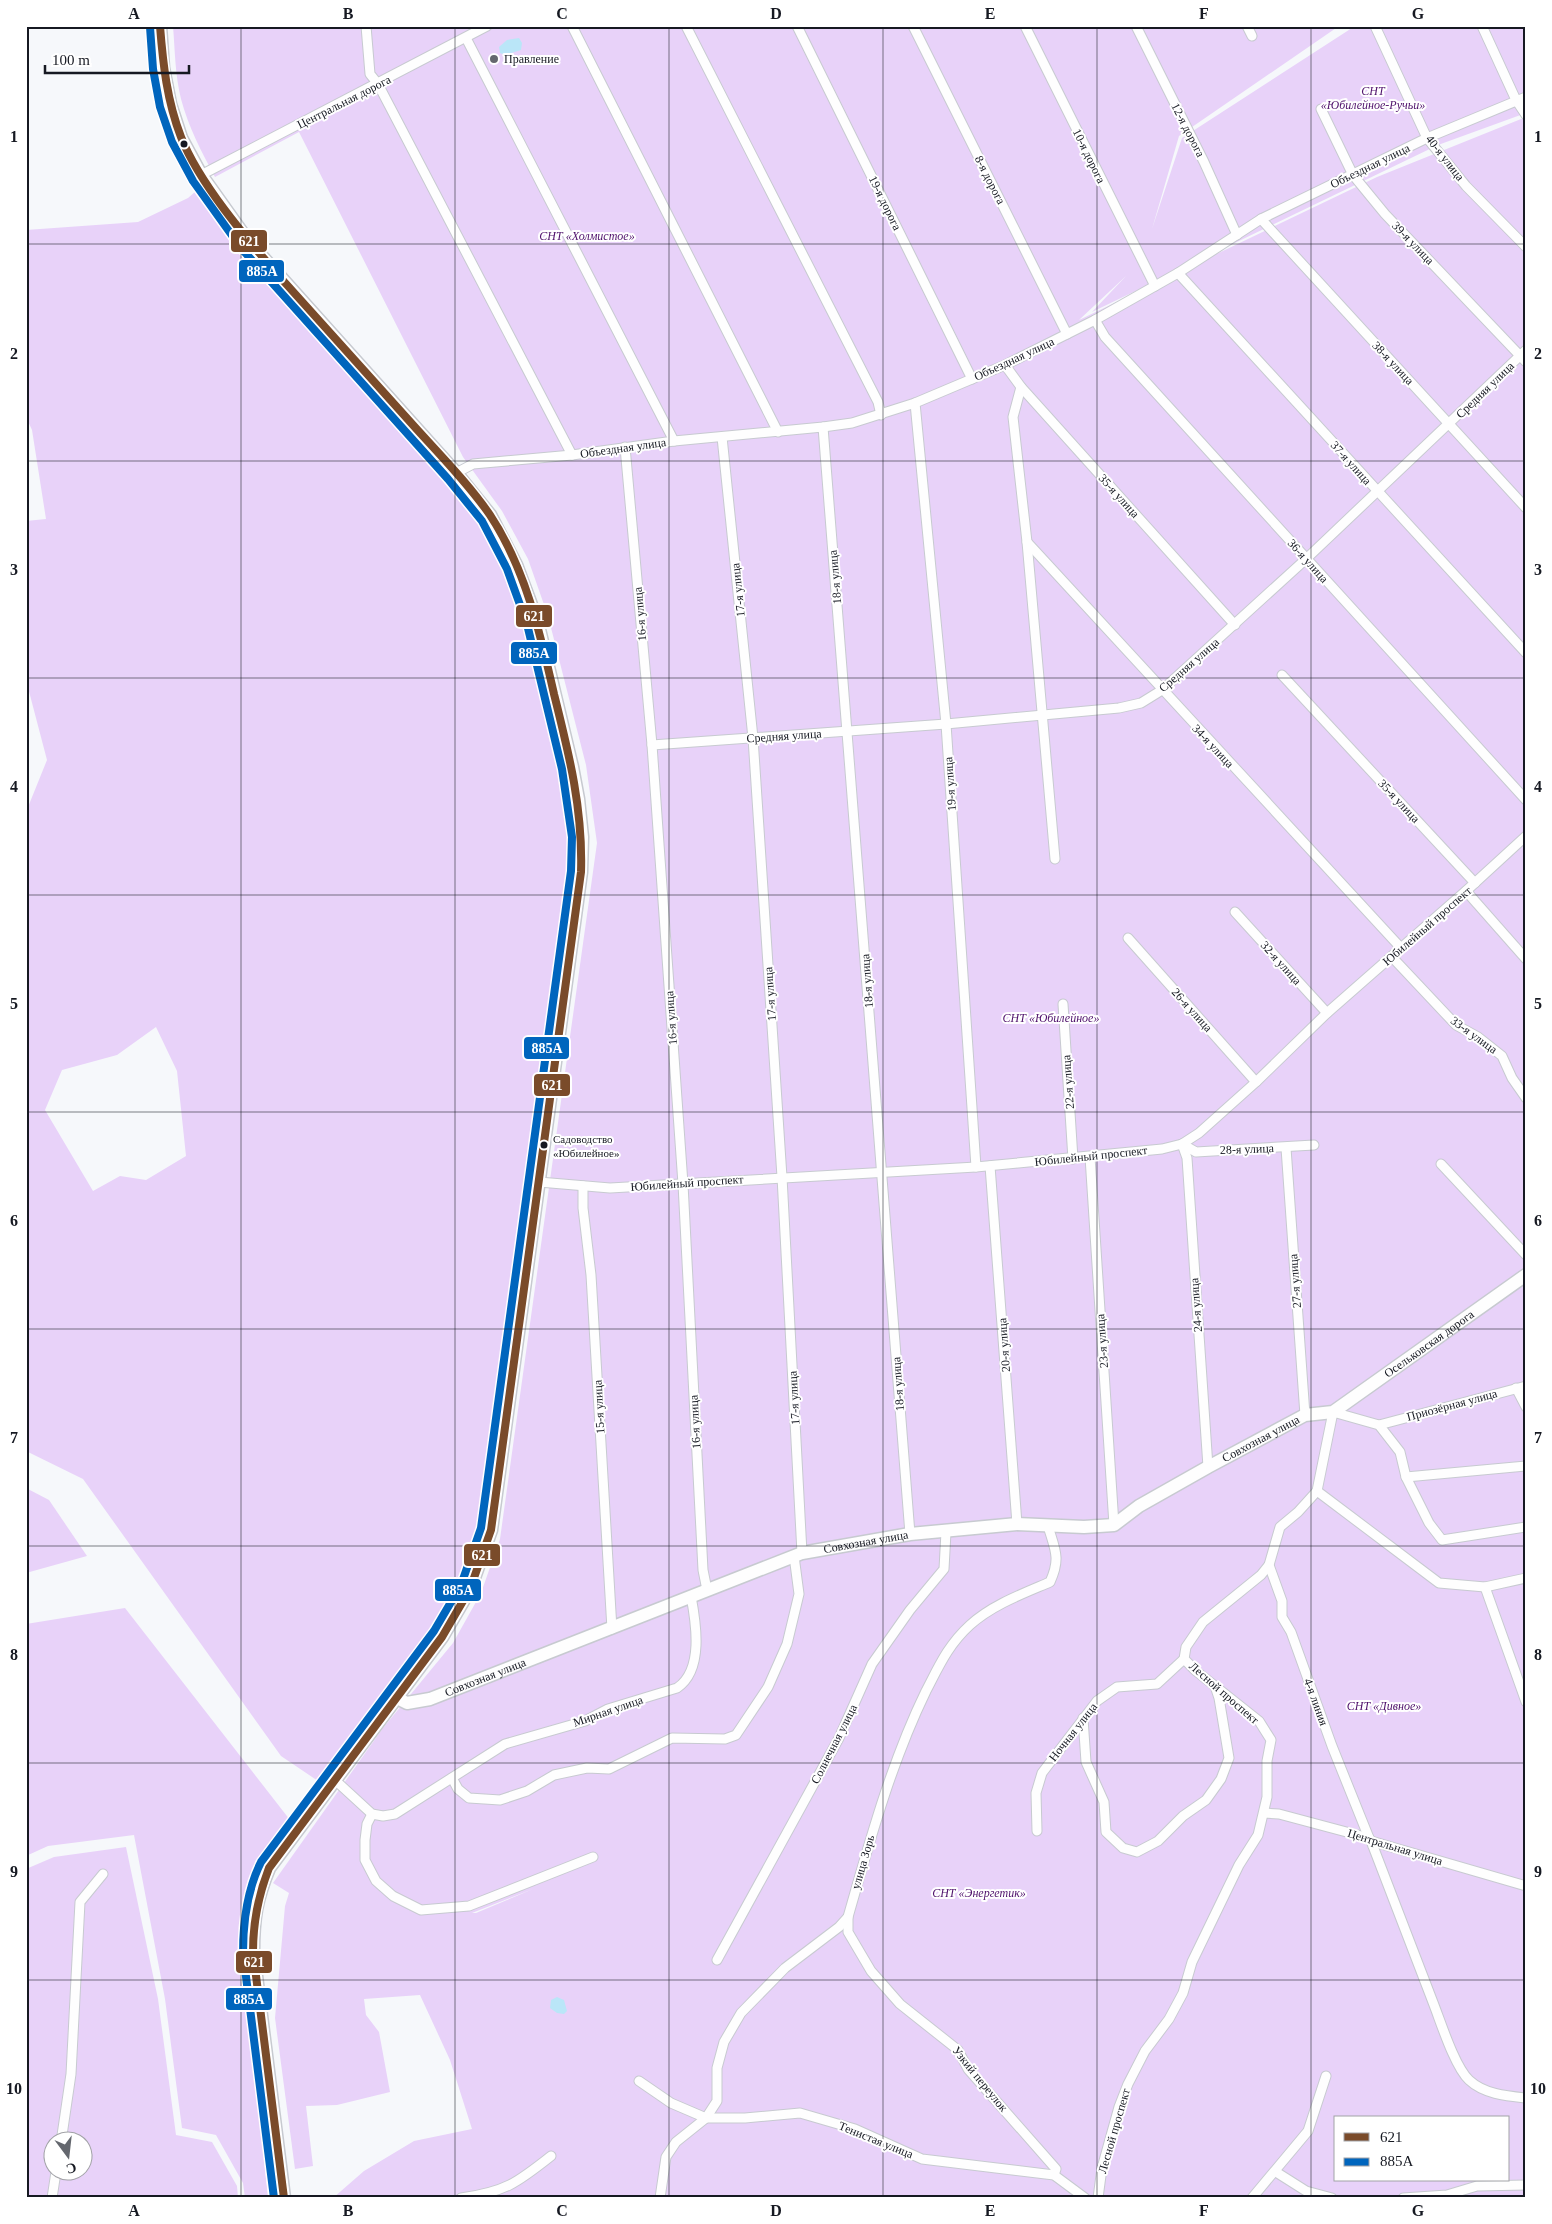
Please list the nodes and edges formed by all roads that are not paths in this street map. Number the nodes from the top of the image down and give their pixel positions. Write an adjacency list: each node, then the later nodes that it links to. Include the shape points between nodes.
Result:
1 (160, 26): 22 (main road, via 170,104)
2 (366, 26): 15 (street, via 370,74)
3 (488, 26): 14 (street, Центральная дорога)
4 (572, 26): 38 (street)
5 (686, 26): 35 (street)
6 (797, 26): 32 (street, 19-я дорога)
7 (913, 26): 29 (street, 8-я дорога)
8 (1026, 26): 27 (street, 10-я дорога)
9 (1136, 26): 24 (street, 12-я дорога)
10 (1247, 26): 13 (street)
11 (1374, 26): 20 (street, 40-я улица)
12 (1482, 26): 17 (street)
13 (1252, 36)
14 (466, 38): 15 (street, Центральная дорога); 40 (street)
15 (378, 84): 22 (street, Центральная дорога); 42 (street)
16 (1526, 97): 17 (street, Объездная улица)
17 (1516, 100): 19 (street); 20 (street, Объездная улица)
18 (1321, 110): 21 (street, 39-я улица)
19 (1526, 114)
20 (1427, 138): 21 (street, Объездная улица); 25 (street, 40-я улица, via 1466,186)
21 (1353, 175): 23 (street, Объездная улица); 30 (street, 39-я улица, via 1385,214)
22 (200, 176): 43 (main road, via 248,241)
23 (1261, 219): 24 (street, Объездная улица); 36 (street, 38-я улица)
24 (1237, 236): 26 (street, Объездная улица)
25 (1526, 247)
26 (1178, 273): 27 (street, Объездная улица); 44 (street, 37-я улица)
27 (1155, 286): 28 (street, Объездная улица)
28 (1095, 320): 29 (street, Объездная улица); 47 (street, 36-я улица, via 1104,337)
29 (1067, 334): 31 (street, Объездная улица)
30 (1524, 356): 36 (street, Средняя улица)
31 (1005, 365): 32 (street, Объездная улица); 33 (street, 35-я улица)
32 (972, 379): 34 (street, Объездная улица)
33 (1022, 387): 46 (street, via 1014,416); 48 (street, 35-я улица)
34 (915, 403): 35 (street, Объездная улица); 53 (street, 19-я улица)
35 (881, 414): 37 (street, Объездная улица)
36 (1450, 424): 44 (street, Средняя улица); 45 (street, 38-я улица)
37 (823, 428): 38 (street, Объездная улица); 54 (street, 18-я улица)
38 (778, 432): 39 (street, Объездная улица)
39 (722, 437): 40 (street, Объездная улица); 55 (street, 17-я улица)
40 (674, 441): 41 (street, Объездная улица)
41 (625, 447): 42 (street, Объездная улица); 56 (street, 16-я улица)
42 (572, 455): 43 (street, Объездная улица, via 473,464)
43 (456, 473): 81 (main road, via 490,515 520,575 537,621 578,800 582,872)
44 (1377, 491): 47 (street, Средняя улица); 49 (street, 37-я улица)
45 (1526, 508)
46 (1027, 542): 51 (street, 34-я улица); 52 (street)
47 (1306, 559): 48 (street, Средняя улица); 57 (street, 36-я улица)
48 (1235, 625): 51 (street, Средняя улица)
49 (1526, 653)
50 (1282, 675): 60 (street, 35-я улица)
51 (1162, 690): 52 (street, Средняя улица, via 1141,703); 64 (street, 34-я улица)
52 (1042, 715): 53 (street, Средняя улица); 59 (street)
53 (946, 724): 54 (street, Средняя улица); 78 (street, 19-я улица)
54 (848, 731): 55 (street, Средняя улица); 79 (street, 18-я улица)
55 (753, 738): 56 (street, Средняя улица); 80 (street, 17-я улица)
56 (652, 745): 82 (street, 16-я улица)
57 (1526, 800)
58 (1526, 836): 60 (street, Юбилейный проспект)
59 (1055, 859)
60 (1475, 883): 61 (street, Юбилейный проспект)
61 (1466, 891): 64 (street, Юбилейный проспект); 66 (street)
62 (1235, 912): 68 (street, 32-я улица)
63 (1128, 938): 69 (street, 26-я улица)
64 (1401, 948): 65 (street, Юбилейный проспект)
65 (1392, 957): 68 (street, Юбилейный проспект); 70 (street, 33-я улица, via 1456,1025 1502,1056)
66 (1526, 959)
67 (1063, 1004): 75 (street, 22-я улица)
68 (1327, 1013): 69 (street, Юбилейный проспект)
69 (1256, 1082): 71 (street, Юбилейный проспект)
70 (1526, 1098)
71 (1182, 1144): 73 (street, 28-я улица, via 1196,1152); 74 (street, Юбилейный проспект); 91 (street, 24-я улица, via 1187,1158)
72 (1314, 1145): 73 (street, 28-я улица)
73 (1286, 1148): 89 (street, 27-я улица)
74 (1090, 1157): 75 (street, Юбилейный проспект); 96 (street, 23-я улица)
75 (1073, 1159): 77 (street, Юбилейный проспект)
76 (1441, 1164): 84 (street)
77 (990, 1166): 78 (street, Юбилейный проспект); 95 (street, 20-я улица)
78 (976, 1167): 79 (street, Юбилейный проспект)
79 (882, 1172): 80 (street, Юбилейный проспект); 100 (street, 18-я улица)
80 (782, 1177): 82 (street, Юбилейный проспект); 101 (street, 17-я улица)
81 (539, 1182): 83 (street, Юбилейный проспект); 110 (main road, via 491,1530 470,1589 442,1637)
82 (683, 1184): 83 (street, Юбилейный проспект, via 610,1188); 105 (street, 16-я улица, via 703,1570)
83 (583, 1186): 107 (street, 15-я улица, via 592,1275)
84 (1526, 1255)
85 (1526, 1275): 88 (main road, Осельковская дорога)
86 (1521, 1387): 87 (street); 90 (street, Приозёрная улица)
87 (1526, 1407)
88 (1333, 1412): 89 (main road, Совхозная улица); 90 (street); 94 (street, Лесной проспект)
89 (1304, 1415): 91 (main road, Совхозная улица)
90 (1378, 1425): 93 (street, via 1400,1452)
91 (1208, 1466): 96 (main road, Совхозная улица, via 1139,1506)
92 (1526, 1466): 93 (street)
93 (1406, 1477): 98 (street, via 1429,1523 1442,1540)
94 (1317, 1490): 102 (street, Лесной проспект, via 1280,1527); 104 (street, via 1439,1583)
95 (1017, 1524): 97 (main road, Совхозная улица); 99 (main road, Совхозная улица)
96 (1114, 1525): 97 (main road, Совхозная улица)
97 (1048, 1526): 122 (street, улица Зорь, via 1056,1550 1057,1567 1050,1582 991,1609 947,1648 914,1716 878,1808)
98 (1526, 1527)
99 (946, 1532): 100 (main road, Совхозная улица); 123 (street, Солнечная улица, via 944,1569 872,1664 839,1738)
100 (910, 1534): 101 (main road, Совхозная улица)
101 (798, 1554): 105 (main road, Совхозная улица); 113 (street, 17-я улица, via 798,1594 787,1644 768,1687 736,1735 725,1739 672,1738 609,1769 587,1768 554,1775 527,1791 500,1800 469,1798 458,1789)
102 (1269, 1565): 108 (street, Лесной проспект, via 1203,1622 1186,1647); 118 (street, 4-я линия, via 1282,1601 1282,1617 1291,1632)
103 (1526, 1578): 104 (street)
104 (1485, 1587): 111 (street)
105 (707, 1590): 106 (main road, Совхозная улица)
106 (691, 1596): 107 (main road, Совхозная улица); 113 (street, Мирная улица, via 697,1626 696,1645 686,1682 677,1688 608,1708 585,1721 506,1744)
107 (612, 1629): 110 (main road, Совхозная улица, via 430,1699 407,1703)
108 (1184, 1659): 109 (street, Лесной проспект); 112 (street, Ночная улица, via 1157,1684 1117,1687 1097,1701)
109 (1215, 1686): 112 (street, via 1229,1758 1221,1779 1206,1800 1183,1816 1158,1841 1136,1852 1122,1848 1106,1832 1104,1802 1086,1762); 115 (street, Лесной проспект, via 1259,1721 1271,1740)
110 (397, 1698): 114 (main road)
111 (1526, 1702)
112 (1083, 1718): 117 (street, Ночная улица, via 1042,1773 1036,1793)
113 (452, 1778): 116 (street, via 395,1814)
114 (336, 1781): 116 (street); 135 (main road, via 270,1868 260,1890 253,1920 253,1952)
115 (1264, 1813): 118 (street, Центральная улица, via 1279,1814); 139 (street, Лесной проспект, via 1258,1834 1192,1962 1183,1993 1169,2019 1145,2051 1128,2084 1102,2168)
116 (372, 1814): 119 (street, via 367,1824 365,1860 376,1881 393,1896 421,1910 469,1906)
117 (1037, 1831)
118 (1370, 1840): 121 (street, Центральная улица); 126 (street, 4-я линия, via 1445,2034 1467,2078 1476,2086 1500,2095)
119 (594, 1856)
120 (103, 1874): 128 (street, via 80,1902 71,2074)
121 (1526, 1886)
122 (848, 1917): 127 (street, via 785,1968 741,2013 724,2042 717,2068 717,2101); 131 (street, Узкий переулок, via 848,1932 871,1972 900,2004 958,2050 968,2069 1056,2169)
123 (717, 1960)
124 (1326, 2076): 130 (street, via 1308,2130)
125 (639, 2081): 127 (street, Тенистая улица, via 672,2103)
126 (1526, 2098)
127 (706, 2118): 131 (street, Тенистая улица, via 800,2113 855,2129 922,2159); 137 (street, via 676,2142 666,2157)
128 (62, 2132)
129 (551, 2156): 136 (street, via 519,2181 490,2194)
130 (1276, 2172): 140 (street); 141 (street, via 1306,2192)
131 (1054, 2175): 138 (street, Тенистая улица)
132 (54, 2182): 134 (street)
133 (1526, 2185): 142 (street, via 1477,2186 1447,2195)
134 (52, 2198)
135 (284, 2198)
136 (461, 2198)
137 (660, 2198)
138 (1085, 2198)
139 (1098, 2198)
140 (1252, 2198)
141 (1332, 2198)
142 (1402, 2198)

